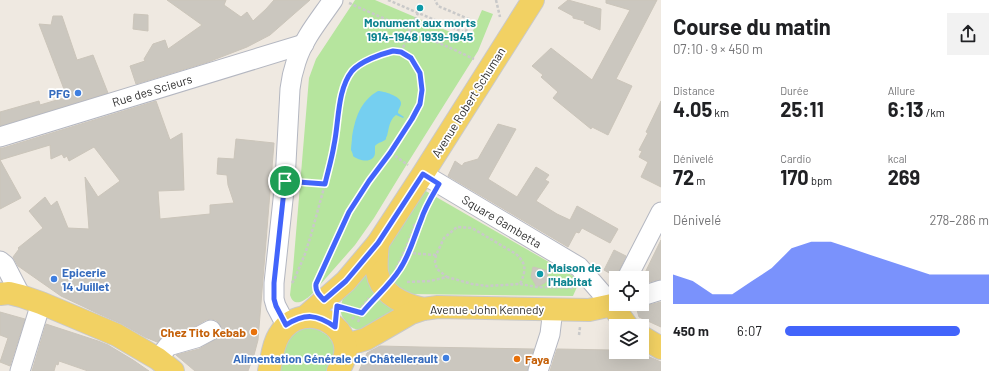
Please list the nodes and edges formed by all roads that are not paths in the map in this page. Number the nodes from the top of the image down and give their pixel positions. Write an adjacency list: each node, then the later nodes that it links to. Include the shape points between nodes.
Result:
1 (333, 0): 3 (street)
2 (533, 0): 5 (main road, Avenue Robert Schuman)
3 (304, 44): 4 (street, Rue des Scieurs); 18 (street, via 296,60 290,89 285,181 274,283 276,306)
4 (0, 137)
5 (423, 174): 7 (main road, Avenue Robert Schuman); 13 (street, Square Gambetta, via 579,267)
6 (661, 212): 9 (street)
7 (378, 243): 16 (main road, via 380,281 387,285 394,298); 19 (main road, Avenue Robert Schuman, via 346,281)
8 (0, 261): 12 (street, via 5,265)
9 (631, 271)
10 (661, 290): 11 (street)
11 (649, 294)
12 (10, 295): 14 (main road)
13 (609, 297)
14 (41, 303): 23 (main road, via 117,335); 24 (street)
15 (609, 304): 17 (main road, Avenue John Kennedy, via 590,310)
16 (423, 309): 17 (main road, Avenue John Kennedy); 19 (main road, Avenue John Kennedy, via 366,339)
17 (553, 309): 27 (street, via 550,334)
18 (296, 321): 19 (main road, via 315,317); 25 (main road, via 279,335)
19 (340, 324): 26 (main road, Avenue Robert Schuman, via 346,355)
20 (211, 330): 23 (street, via 196,338 168,346)
21 (649, 341): 22 (main road)
22 (661, 348)
23 (165, 365)
24 (20, 371)
25 (268, 371)
26 (338, 371)
27 (538, 371)

